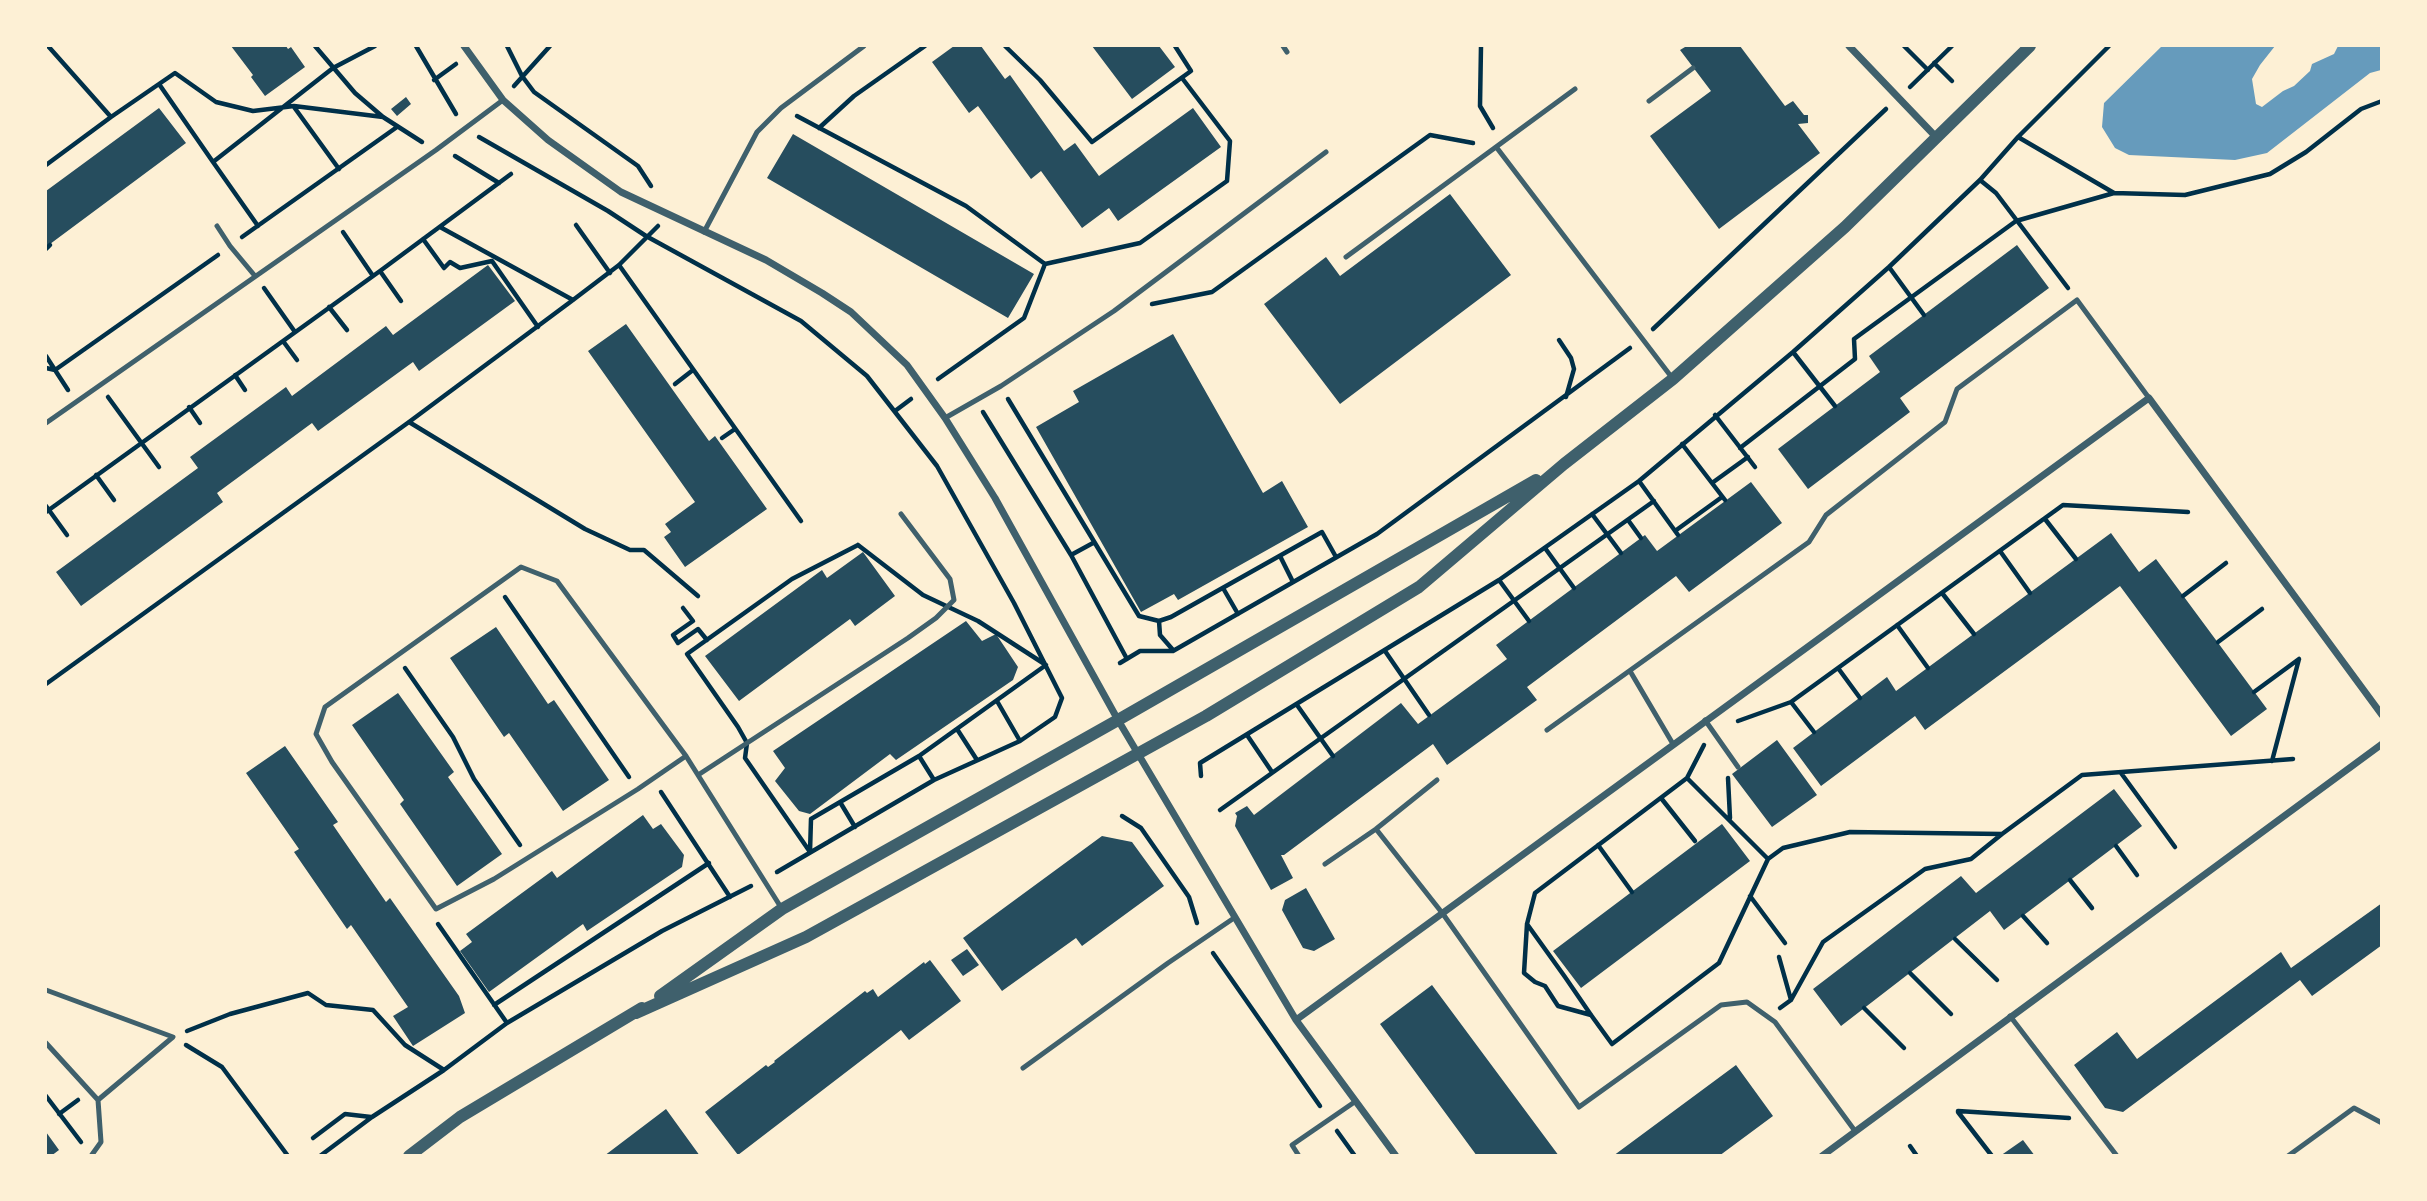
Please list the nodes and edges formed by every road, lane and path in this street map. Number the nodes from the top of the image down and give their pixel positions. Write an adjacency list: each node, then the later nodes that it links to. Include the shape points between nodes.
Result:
1 (48, 46): 36 (path)
2 (315, 46): 21 (path)
3 (375, 46): 21 (path)
4 (416, 46): 39 (path)
5 (464, 46): 30 (street)
6 (507, 46): 24 (path)
7 (550, 46): 24 (path)
8 (864, 46): 35 (lane)
9 (925, 46): 38 (path, via 854,96)
10 (1005, 46): 25 (path, via 1092,142)
11 (1175, 46): 25 (path, via 1191,71)
12 (1283, 46): 19 (lane)
13 (1481, 46): 42 (path, via 1480,106)
14 (1849, 46): 29 (street)
15 (1903, 46): 23 (path)
16 (1952, 46): 20 (path)
17 (2030, 46): 41 (street)
18 (2109, 46): 40 (path)
19 (1287, 52)
20 (1934, 63): 23 (path); 26 (path)
21 (333, 68): 34 (path); 37 (path)
22 (1693, 68): 31 (lane)
23 (1928, 70): 29 (path)
24 (522, 76): 30 (path); 52 (path, via 534,92 638,166)
25 (1182, 78): 63 (path, via 1230,141 1227,181 1140,243)
26 (1952, 81)
27 (159, 84): 34 (path, via 175,74 216,102 253,111); 36 (path); 45 (path)
28 (1575, 89): 42 (lane)
29 (1899, 97): 41 (street); 82 (path)
30 (503, 100): 39 (lane); 52 (street, via 548,140 611,184)
31 (1649, 101)
32 (2382, 101): 51 (path, via 2361,109 2270,174 2185,195)
33 (294, 106): 34 (path); 37 (path); 47 (path)
34 (282, 107): 45 (path)
35 (781, 108): 38 (path); 58 (lane, via 757,132)
36 (111, 117): 46 (path)
37 (383, 117): 43 (path)
38 (819, 128): 63 (path, via 965,206)
39 (465, 129): 43 (lane); 59 (path)
40 (2018, 137): 49 (path); 51 (path)
41 (1937, 138): 91 (street, via 1845,228)
42 (1500, 146): 62 (lane); 75 (path, via 1430,135 1212,292); 82 (lane)
43 (436, 150): 50 (path, via 446,151); 68 (lane)
44 (1326, 152): 93 (lane, via 1114,311)
45 (213, 162): 56 (path)
46 (46, 164)
47 (339, 169)
48 (511, 174): 50 (path)
49 (1980, 180): 53 (path, via 1996,193); 65 (path)
50 (499, 183): 57 (path)
51 (2114, 193): 53 (path)
52 (670, 216): 58 (street); 59 (path)
53 (2015, 221): 70 (path); 73 (path)
54 (576, 225): 67 (path)
55 (217, 226): 68 (lane)
56 (258, 226)
57 (440, 227): 60 (path); 72 (path)
58 (705, 232): 95 (street, via 822,293 850,313)
59 (646, 236): 64 (path); 103 (path, via 801,321 867,376)
60 (423, 239): 66 (path); 78 (path, via 444,268 450,262 460,268 492,261)
61 (355, 249): 69 (path)
62 (1346, 257)
63 (1045, 264): 95 (path, via 1024,318)
64 (619, 265): 67 (path); 89 (path)
65 (1889, 267): 70 (path); 84 (path)
66 (380, 271): 69 (path); 74 (path)
67 (610, 272): 72 (path)
68 (255, 276): 100 (lane)
69 (373, 276): 76 (path)
70 (1912, 298): 77 (path); 94 (path, via 1854,339 1855,359)
71 (272, 299): 80 (path)
72 (573, 300): 78 (path)
73 (2077, 300): 98 (lane); 170 (lane, via 1957,389 1945,422 1826,515 1808,542)
74 (401, 301)
75 (1151, 304)
76 (329, 307): 79 (path); 80 (path)
77 (1924, 315)
78 (538, 327): 107 (path)
79 (346, 330)
80 (295, 332): 83 (path)
81 (1559, 340): 97 (path, via 1574,369)
82 (1642, 340): 91 (lane); 97 (path)
83 (283, 341): 86 (path); 90 (path)
84 (1793, 352): 94 (path); 105 (path)
85 (46, 356): 88 (path)
86 (297, 360)
87 (46, 368): 88 (path)
88 (55, 370): 100 (path)
89 (693, 370): 92 (path); 110 (path)
90 (234, 375): 96 (path); 102 (path)
91 (1673, 379): 116 (street)
92 (675, 384)
93 (1001, 386): 99 (lane); 134 (path)
94 (1820, 386): 101 (path); 114 (path)
95 (925, 388): 103 (path); 106 (street)
96 (245, 390)
97 (1566, 397): 140 (path, via 1377,534)
98 (2149, 398): 179 (street); 181 (street)
99 (976, 400): 106 (lane); 138 (path)
100 (75, 401): 108 (lane)
101 (1835, 406)
102 (189, 407): 109 (path); 112 (path)
103 (895, 411): 188 (path, via 937,466 1062,698 1055,717)
104 (120, 412): 112 (path)
105 (1715, 415): 113 (path); 114 (path)
106 (945, 418): 180 (street, via 995,498)
107 (409, 422): 151 (path, via 585,529 630,550 644,550); 172 (path)
108 (46, 423)
109 (200, 423)
110 (735, 429): 111 (path); 130 (path)
111 (722, 438)
112 (141, 442): 117 (path); 119 (path)
113 (1682, 444): 120 (path); 121 (path)
114 (1740, 448): 115 (path)
115 (1748, 457): 118 (path); 121 (path)
116 (1564, 464): 180 (street); 192 (street, via 1419,587)
117 (159, 467)
118 (1755, 467)
119 (96, 475): 122 (path); 124 (path)
120 (1639, 481): 123 (path); 127 (path)
121 (1712, 483): 123 (path, via 1724,499 1677,533)
122 (114, 500)
123 (1654, 501): 129 (path)
124 (47, 509): 131 (path)
125 (2188, 512): 128 (path, via 2063,505)
126 (901, 514): 202 (lane, via 950,579 954,600 908,638)
127 (1592, 514): 132 (path); 135 (path)
128 (2045, 519): 136 (path); 141 (path)
129 (1628, 520): 132 (path); 133 (path)
130 (801, 521)
131 (67, 535)
132 (1607, 535): 137 (path); 143 (path)
133 (1641, 538)
134 (1093, 542): 138 (path); 157 (path, via 1132,609 1139,616)
135 (1545, 548): 143 (path); 144 (path)
136 (2000, 551): 149 (path); 150 (path)
137 (1621, 553)
138 (1071, 555): 166 (path)
139 (1280, 556): 140 (path, via 1322,532); 145 (path); 147 (path)
140 (1336, 557): 145 (path)
141 (2076, 559)
142 (2227, 563): 152 (path)
143 (1560, 568): 148 (path); 153 (path)
144 (1499, 580): 153 (path); 164 (path)
145 (1293, 582): 156 (path)
146 (497, 585): 165 (lane); 193 (lane, via 521,567 557,581); 208 (path)
147 (1223, 588): 156 (path); 157 (path)
148 (1574, 588)
149 (1942, 593): 159 (path); 160 (path)
150 (2030, 593)
151 (698, 596)
152 (2183, 596)
153 (1514, 601): 158 (path); 171 (path)
154 (683, 608): 161 (path, via 693,621 673,635 678,643 698,629)
155 (2262, 609): 162 (path)
156 (1238, 614): 163 (path)
157 (1159, 621): 163 (path, via 1160,635)
158 (1529, 621)
159 (1897, 625): 168 (path); 169 (path)
160 (1974, 634)
161 (707, 640)
162 (2218, 642)
163 (1173, 651): 166 (path, via 1140,651)
164 (1385, 651): 171 (path); 177 (path)
165 (397, 656): 221 (path); 232 (lane, via 326,707 316,734)
166 (1128, 659): 167 (path)
167 (1120, 663)
168 (1838, 668): 174 (path); 176 (path)
169 (1928, 668)
170 (1630, 671): 183 (lane); 189 (lane)
171 (1404, 680): 178 (path); 187 (path)
172 (46, 684)
173 (2255, 692): 198 (path, via 2299,659)
174 (1860, 698)
175 (996, 701): 188 (path)
176 (1791, 702): 184 (path); 185 (path)
177 (1297, 705): 186 (path); 187 (path)
178 (1429, 715)
179 (2382, 715)
180 (1118, 720): 192 (street); 233 (street)
181 (1705, 720): 184 (lane); 189 (street)
182 (957, 729): 197 (path)
183 (1547, 730)
184 (1712, 731): 191 (lane); 204 (path)
185 (1814, 732)
186 (1247, 735): 200 (path); 203 (path, via 1200,763)
187 (1320, 738): 195 (path); 200 (path)
188 (1020, 740): 197 (path)
189 (1673, 744): 234 (street)
190 (2382, 744): 253 (street)
191 (1727, 751): 199 (lane); 213 (path)
192 (1138, 753): 236 (street); 250 (street, via 806,937)
193 (686, 756): 202 (lane); 205 (lane)
194 (919, 756): 206 (path)
195 (1333, 756)
196 (2293, 759): 198 (path)
197 (977, 760): 206 (path)
198 (2272, 761): 201 (path)
199 (1738, 767)
200 (1272, 772): 211 (path)
201 (2121, 772): 216 (path, via 2082,775); 220 (path)
202 (698, 775): 226 (lane)
203 (1201, 776)
204 (1686, 778): 209 (path); 213 (path)
205 (653, 779): 208 (lane); 223 (path)
206 (934, 780): 214 (path)
207 (1437, 780): 215 (lane)
208 (638, 789): 221 (lane)
209 (1661, 798): 217 (path); 218 (path)
210 (840, 802): 214 (path)
211 (1220, 810)
212 (1122, 816): 238 (path, via 1141,828 1189,897)
213 (1731, 819): 222 (path)
214 (855, 827): 226 (path)
215 (1376, 829): 224 (lane); 234 (lane)
216 (2002, 834): 222 (path, via 1850,832 1783,848); 247 (path, via 1971,859 1924,869 1823,942)
217 (1695, 841)
218 (1598, 845): 228 (path); 237 (path, via 1535,893)
219 (2116, 846): 225 (path)
220 (2175, 847)
221 (528, 857): 232 (lane)
222 (1768, 859): 229 (path)
223 (709, 863): 230 (path); 248 (path)
224 (1325, 864)
225 (2137, 875)
226 (764, 879): 230 (path); 233 (lane)
227 (2070, 880): 231 (path)
228 (1632, 892)
229 (1750, 896): 240 (path); 251 (path, via 1718,963 1612,1044)
230 (730, 897): 256 (path, via 662,931)
231 (2092, 908)
232 (436, 909): 248 (path, via 439,926)
233 (782, 909): 250 (street)
234 (1443, 914): 254 (lane, via 1579,1107 1721,1005 1747,1002); 255 (street)
235 (2023, 916): 241 (path)
236 (1234, 918): 255 (street); 260 (lane)
237 (1527, 924): 251 (path); 251 (path, via 1524,973 1545,986 1558,1006)
238 (1198, 927)
239 (1955, 939): 245 (path)
240 (1785, 943)
241 (2047, 943)
242 (1211, 949): 265 (path)
243 (1779, 957): 247 (path)
244 (1910, 973): 252 (path)
245 (1997, 980)
246 (46, 990): 257 (lane)
247 (1791, 1000): 254 (path)
248 (494, 1004): 256 (path)
249 (1864, 1008): 259 (path)
250 (636, 1013): 277 (street, via 460,1117)
251 (1591, 1014)
252 (1951, 1014)
253 (2011, 1016): 267 (lane); 270 (street)
254 (1769, 1018): 270 (lane)
255 (1296, 1020): 264 (street)
256 (507, 1023): 261 (path)
257 (173, 1037): 261 (path, via 219,1018 308,993 326,1005 373,1010 405,1045); 263 (lane); 275 (path, via 222,1068)
258 (46, 1043): 263 (lane)
259 (1905, 1048)
260 (1023, 1068)
261 (444, 1070): 266 (path)
262 (46, 1096): 272 (path)
263 (98, 1100): 274 (lane, via 101,1142)
264 (1356, 1101): 278 (lane, via 1292,1145); 280 (street)
265 (1320, 1107)
266 (372, 1117): 271 (path, via 345,1114); 276 (path)
267 (2090, 1119): 283 (path, via 1958,1111); 284 (lane)
268 (2382, 1123): 285 (lane, via 2354,1108)
269 (1336, 1130): 279 (path)
270 (1855, 1131): 281 (street)
271 (313, 1138)
272 (83, 1145)
273 (1910, 1146): 282 (path)
274 (91, 1156)
275 (288, 1156)
276 (320, 1156)
277 (409, 1156)
278 (1299, 1156)
279 (1355, 1156)
280 (1396, 1156)
281 (1822, 1156)
282 (1917, 1156)
283 (1992, 1156)
284 (2117, 1156)
285 (2288, 1156)

